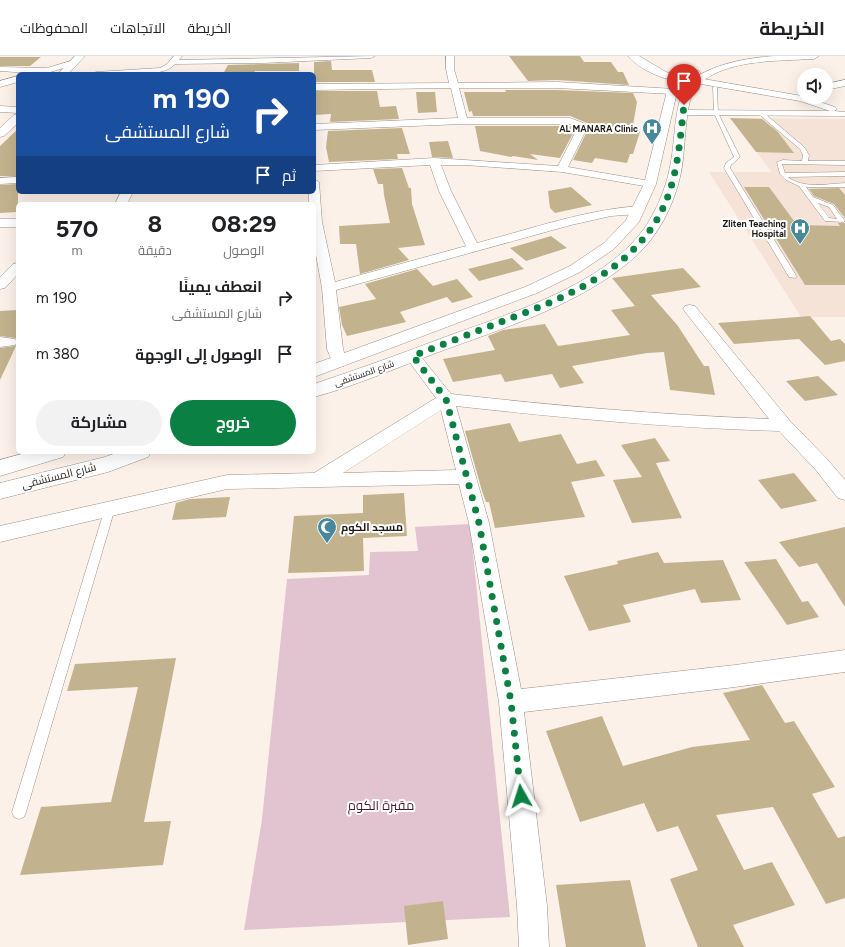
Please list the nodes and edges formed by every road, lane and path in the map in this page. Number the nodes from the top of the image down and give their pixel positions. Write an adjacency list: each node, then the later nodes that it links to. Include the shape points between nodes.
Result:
1 (371, 56): 8 (street)
2 (450, 56): 19 (street)
3 (633, 56): 14 (main road, via 644,65)
4 (766, 56): 18 (main road, via 709,66)
5 (814, 56): 18 (main road, via 743,64 720,69)
6 (77, 59): 10 (street); 12 (main road)
7 (176, 59): 8 (street); 13 (street, via 168,68)
8 (263, 61)
9 (0, 69): 10 (street)
10 (46, 70): 11 (street)
11 (40, 72)
12 (64, 72)
13 (136, 72)
14 (666, 75): 18 (main road); 18 (main road, via 671,81)
15 (16, 80): 17 (street)
16 (845, 83): 20 (street)
17 (0, 84)
18 (685, 84): 19 (street); 22 (street); 23 (street); 28 (main road, شارع المستشفى, via 688,92); 45 (main road, شارع المستشفى)
19 (454, 86): 21 (street); 33 (street)
20 (833, 86)
21 (316, 87)
22 (715, 87): 24 (street); 29 (lane)
23 (797, 98)
24 (797, 98)
25 (816, 104): 31 (street)
26 (0, 109): 27 (street)
27 (16, 110)
28 (683, 113): 29 (street); 59 (main road, شارع المستشفى, via 674,176 664,208 651,230 630,253 597,278 553,302)
29 (716, 113): 30 (street); 55 (lane, via 737,157 727,168)
30 (762, 114): 31 (street); 37 (lane, via 802,148 806,155)
31 (844, 115)
32 (16, 119): 35 (main road)
33 (463, 122): 34 (street); 40 (street, via 564,120 577,123 583,126)
34 (316, 127)
35 (0, 134)
36 (434, 161): 39 (street); 40 (street); 53 (street, via 445,191)
37 (805, 162): 38 (lane); 42 (lane, via 779,163)
38 (845, 163)
39 (316, 168)
40 (562, 169): 45 (street)
41 (845, 174): 42 (lane)
42 (784, 175): 47 (lane, via 794,184)
43 (16, 180): 44 (street)
44 (0, 181)
45 (650, 184): 49 (main road, شارع المستشفى)
46 (845, 185): 47 (lane)
47 (802, 186): 48 (lane)
48 (810, 198): 48 (lane, via 827,220 842,221 831,206)
49 (639, 210): 53 (street, via 599,214); 60 (main road, شارع المستشفى, via 632,222 609,246 575,269 531,290)
50 (0, 223): 51 (street)
51 (16, 223)
52 (316, 227): 57 (street)
53 (474, 249): 57 (street)
54 (10, 271): 56 (street)
55 (793, 277)
56 (0, 285)
57 (329, 288): 60 (street, via 335,349)
58 (690, 309): 64 (street)
59 (413, 356): 62 (main road, شارع المستشفى); 63 (street)
60 (339, 362): 61 (main road, شارع المستشفى)
61 (316, 370)
62 (316, 390)
63 (446, 399): 64 (street, via 716,423); 68 (street); 69 (street)
64 (784, 425): 71 (street)
65 (49, 454): 67 (main road, شارع المستشفى)
66 (136, 454): 70 (main road, شارع المستشفى, via 108,464)
67 (0, 468)
68 (468, 477): 69 (street); 75 (street, via 479,523)
69 (317, 480): 72 (street, via 227,482)
70 (0, 491)
71 (845, 493)
72 (110, 508): 73 (street); 76 (lane)
73 (0, 534)
74 (845, 661): 75 (street)
75 (511, 702): 77 (street)
76 (19, 812)
77 (534, 947)

